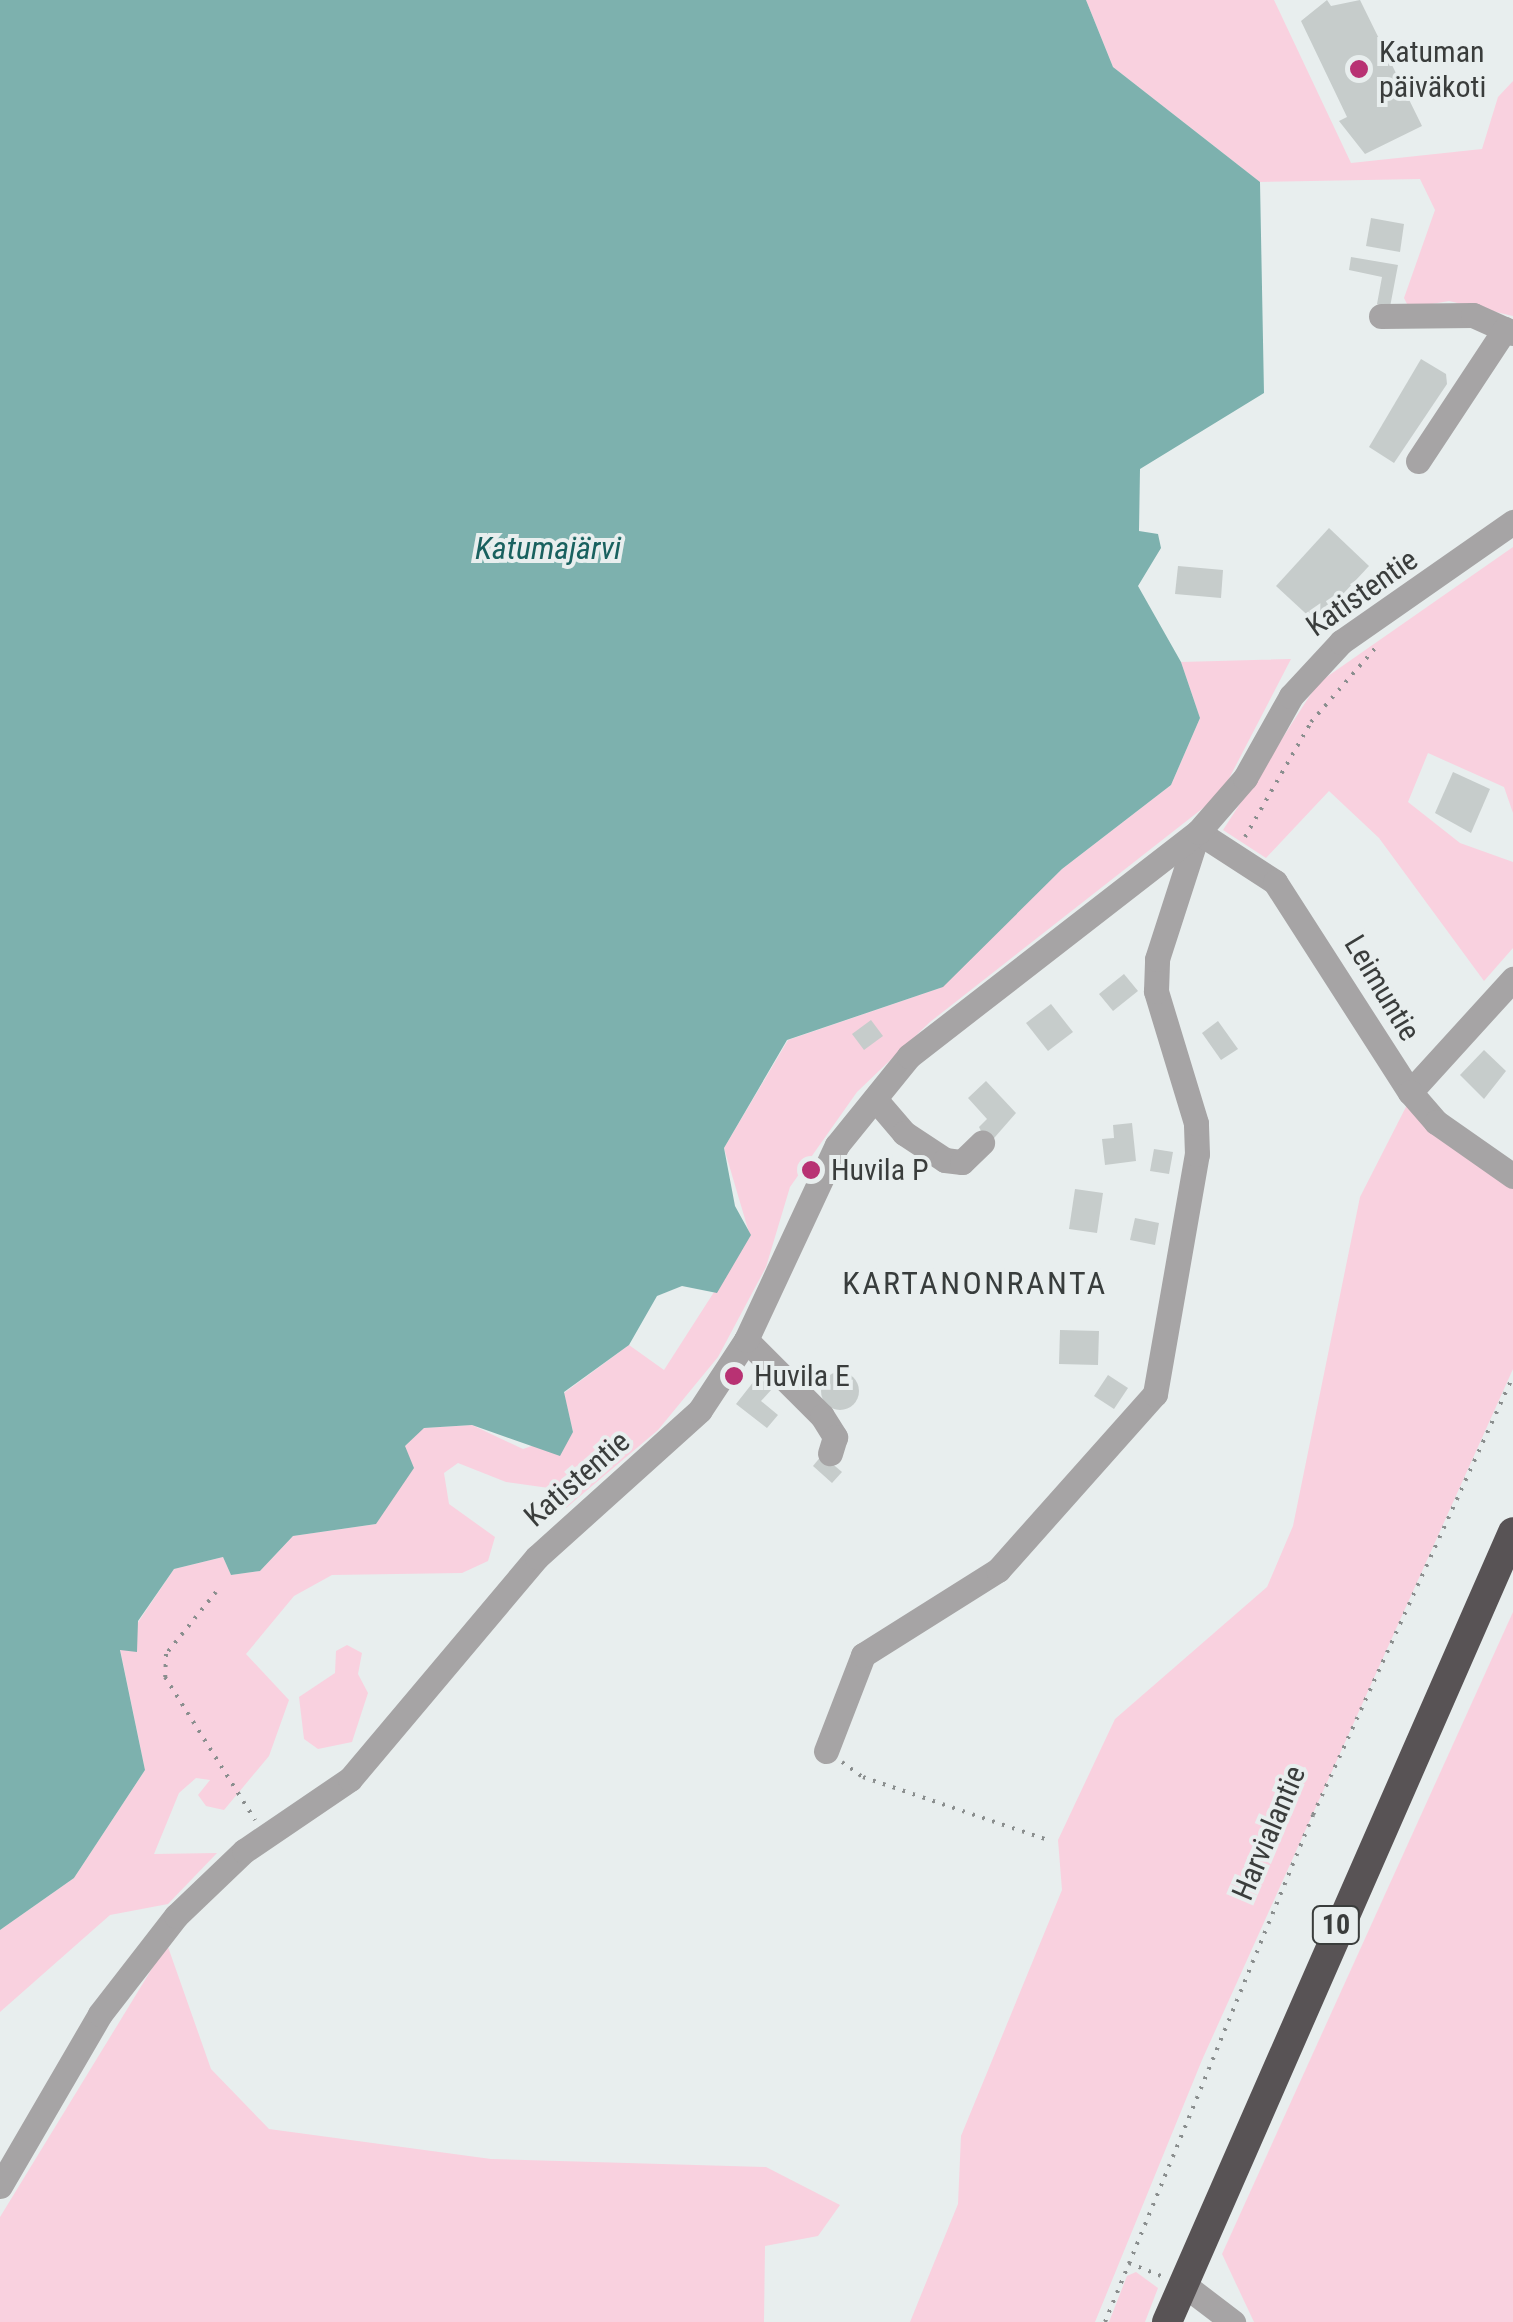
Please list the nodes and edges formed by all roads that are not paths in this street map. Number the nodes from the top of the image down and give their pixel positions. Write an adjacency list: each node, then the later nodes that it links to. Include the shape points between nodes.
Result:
1 (1381, 316): 2 (street, via 1473,315)
2 (1509, 331): 3 (street)
3 (1418, 461)
4 (1513, 522): 5 (street, Katistentie, via 1314,667 1245,778)
5 (1198, 832): 7 (street, Leimuntie, via 1235,854 1293,905 1349,1005); 8 (street, Katistentie, via 910,1056); 14 (street, Katistentie, via 1156,960 1156,991 1198,1154 1155,1394 998,1570 863,1655)
6 (1513, 979): 7 (street)
7 (1410, 1092): 10 (street, Leimuntie, via 1436,1122)
8 (874, 1098): 9 (street, via 904,1133 945,1160 962,1162); 11 (street, Katistentie, via 837,1145)
9 (982, 1143)
10 (1513, 1176)
11 (746, 1340): 12 (street, via 822,1416 835,1437); 15 (street, Katistentie, via 700,1410 537,1557 399,1730 350,1779 268,1836 176,1916 130,1969)
12 (830, 1453)
13 (1513, 1532): 16 (highway, 10)
14 (826, 1751)
15 (0, 2186)
16 (1183, 2284): 17 (highway, 10); 18 (street)
17 (1167, 2322)
18 (1233, 2322)

